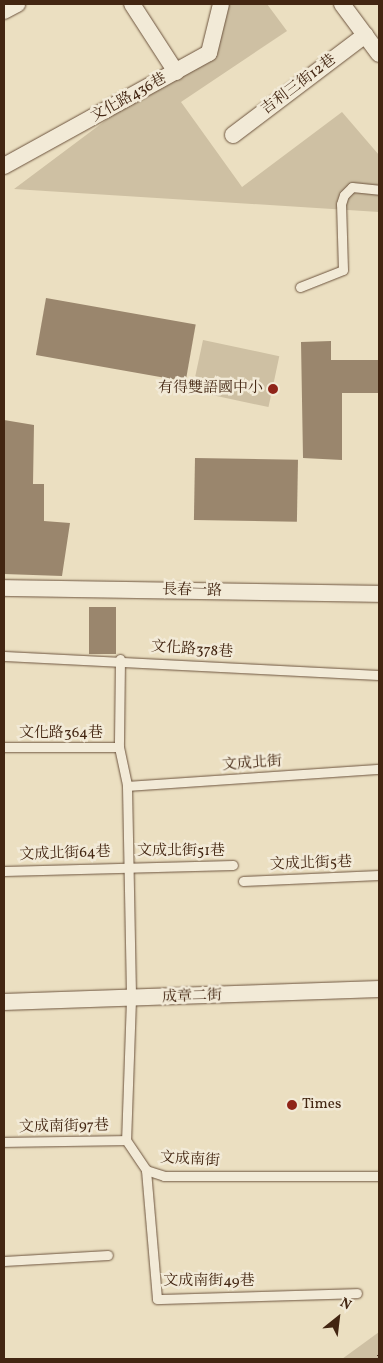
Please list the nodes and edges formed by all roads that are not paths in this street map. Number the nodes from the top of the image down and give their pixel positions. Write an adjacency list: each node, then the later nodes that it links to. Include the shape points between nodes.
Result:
1 (17, 4): 5 (street)
2 (132, 4): 8 (street)
3 (221, 4): 8 (street, 文化路436巷, via 209,53)
4 (342, 4): 6 (street)
5 (4, 11)
6 (365, 36): 7 (street); 9 (street, 吉利三街12巷)
7 (379, 54)
8 (176, 72): 10 (street, 文化路436巷)
9 (233, 135)
10 (4, 166)
11 (379, 190): 12 (lane, via 352,187 344,195 340,204 343,270)
12 (300, 287)
13 (4, 588): 14 (street, 長春一路)
14 (379, 594)
15 (4, 656): 16 (lane, 文化路378巷)
16 (120, 659): 17 (lane, 文化路378巷); 19 (lane)
17 (379, 675)
18 (4, 747): 19 (lane, 文化路364巷)
19 (119, 748): 21 (lane)
20 (379, 770): 21 (lane, 文成北街)
21 (127, 786): 23 (lane)
22 (233, 865): 23 (lane, 文成北街51巷)
23 (128, 866): 24 (lane, 文成北街64巷); 28 (lane)
24 (4, 871)
25 (379, 875): 26 (lane, 文成北街5巷)
26 (243, 881)
27 (379, 989): 28 (street, 成章二街)
28 (131, 999): 29 (street, 成章二街); 30 (lane)
29 (4, 1002)
30 (126, 1140): 31 (lane, 文成南街97巷); 32 (lane, 文成南街)
31 (4, 1142)
32 (146, 1170): 33 (lane, 文成南街, via 164,1176); 36 (lane, 文成南街49巷, via 157,1299)
33 (379, 1176)
34 (108, 1255): 35 (lane)
35 (4, 1261)
36 (357, 1293)

